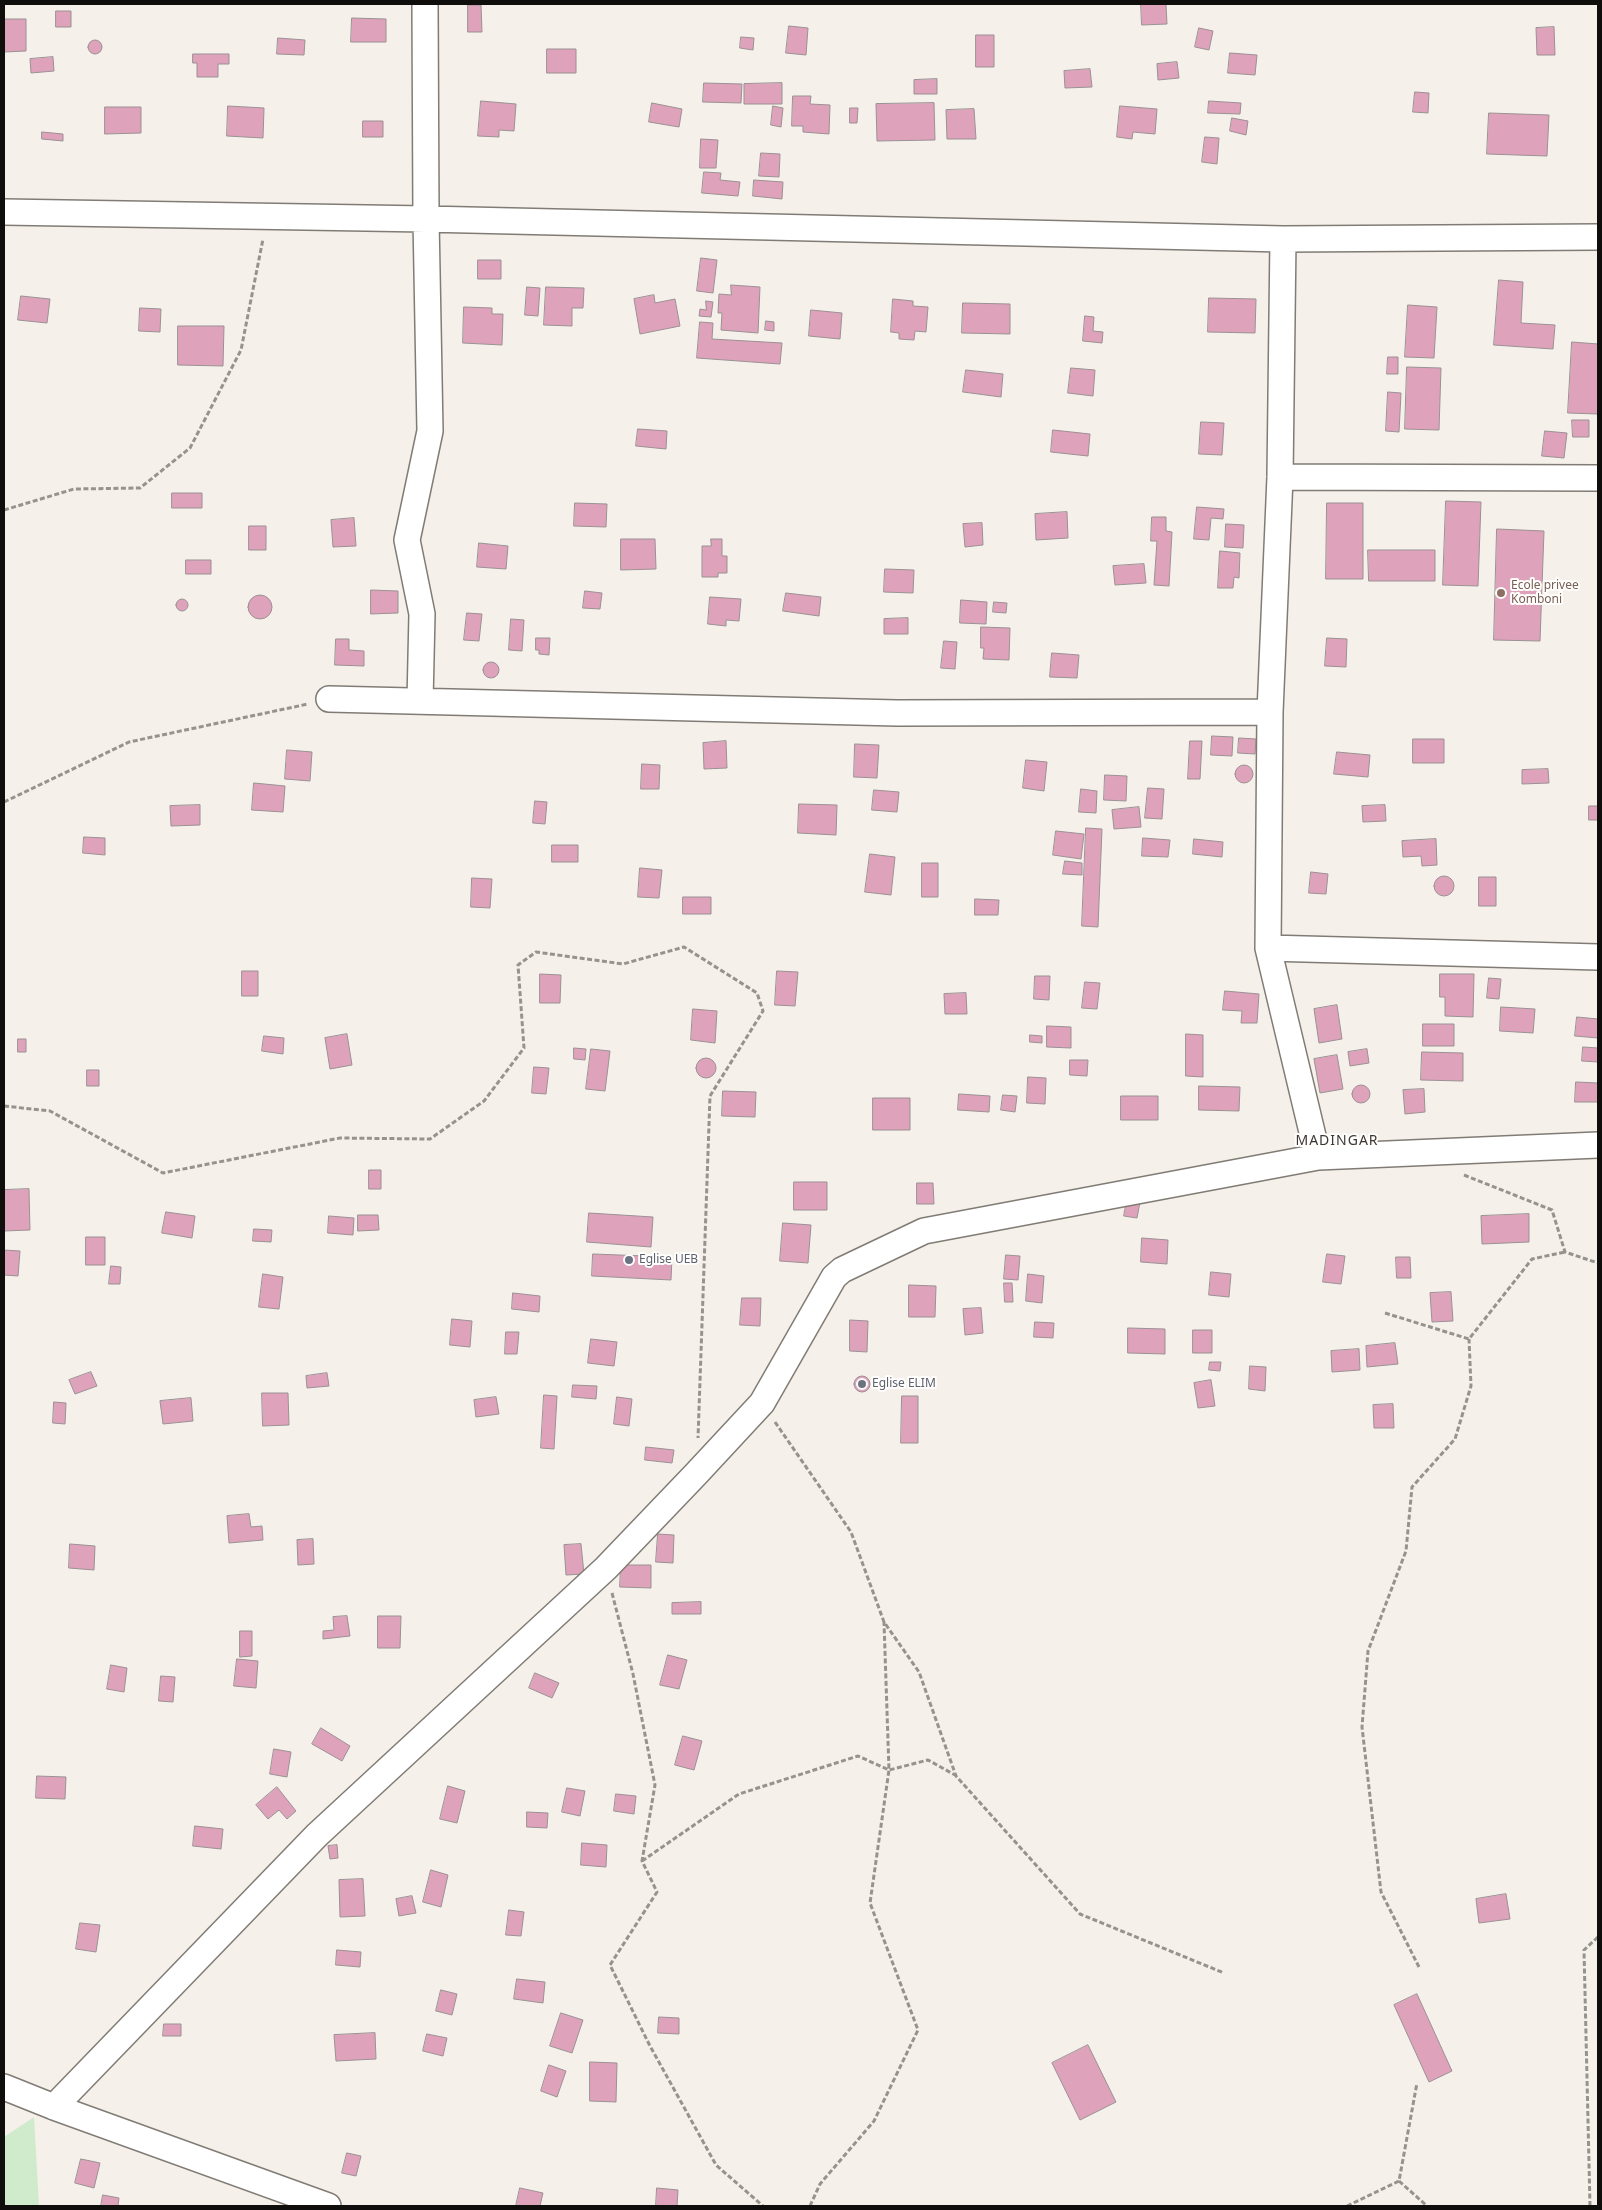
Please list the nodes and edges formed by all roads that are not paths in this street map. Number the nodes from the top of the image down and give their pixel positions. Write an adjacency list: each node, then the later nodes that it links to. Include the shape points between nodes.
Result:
1 (425, 4): 3 (street)
2 (4, 212): 3 (street)
3 (426, 219): 5 (street); 9 (street, via 430,431 407,540 422,614)
4 (1598, 237): 5 (street)
5 (1284, 239): 6 (street)
6 (1280, 477): 7 (street); 10 (street)
7 (1598, 478)
8 (329, 699): 9 (street)
9 (420, 701): 10 (street, via 898,713)
10 (1270, 712): 11 (street)
11 (1268, 948): 12 (street); 14 (street)
12 (1598, 957)
13 (1598, 1145): 14 (street)
14 (1318, 1157): 16 (street, via 924,1231 842,1270 834,1277 762,1403 696,1474 606,1568 317,1835)
15 (4, 2087): 16 (street)
16 (54, 2107): 17 (street)
17 (328, 2206)

